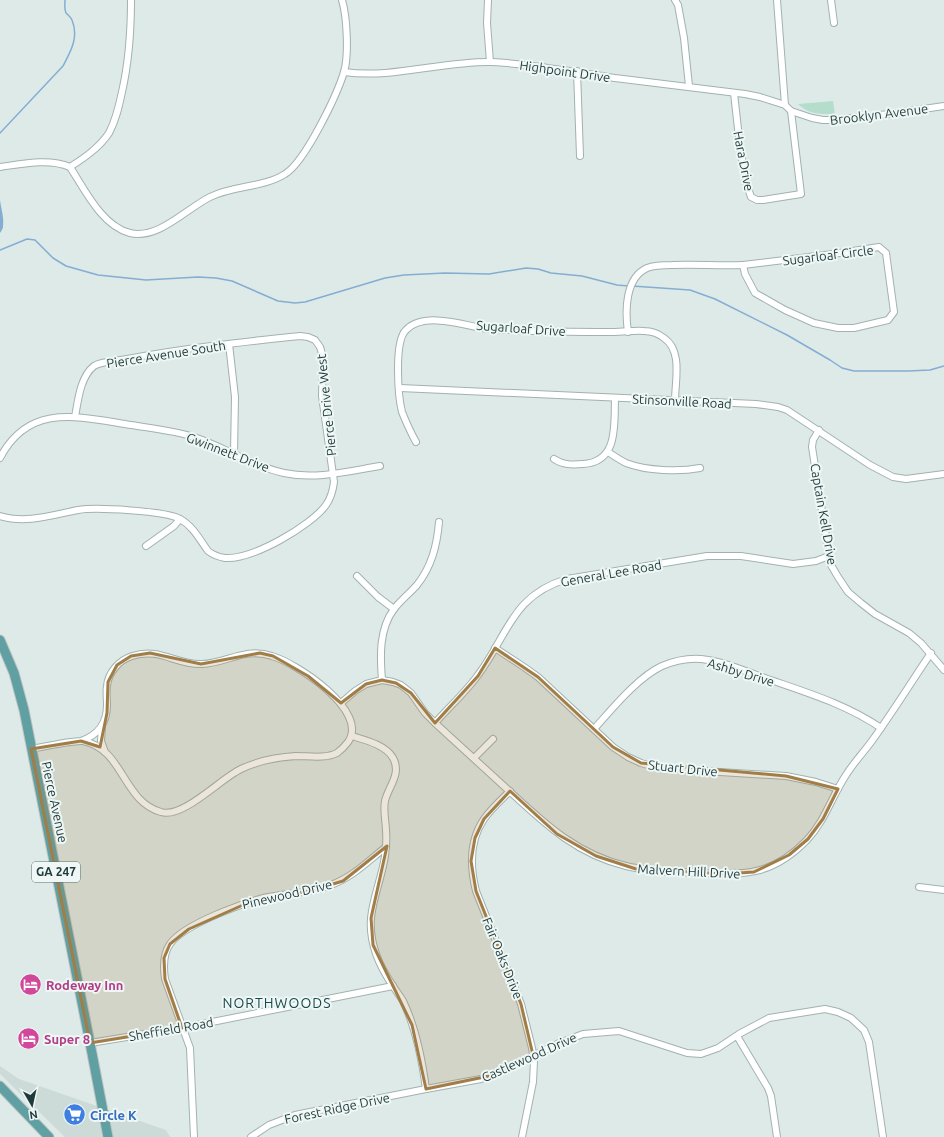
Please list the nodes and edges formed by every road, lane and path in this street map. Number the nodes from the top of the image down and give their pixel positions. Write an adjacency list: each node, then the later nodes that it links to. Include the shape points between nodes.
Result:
1 (131, 0): 18 (street, via 129,55 115,119 109,133 98,146)
2 (342, 0): 10 (street, via 346,30)
3 (488, 0): 8 (street)
4 (675, 0): 11 (street, via 684,38)
5 (777, 0): 13 (street)
6 (831, 0): 7 (street)
7 (834, 23)
8 (490, 62): 9 (street, Highpoint Drive); 10 (street, Highpoint Drive, via 364,75)
9 (577, 71): 11 (street, Highpoint Drive, via 614,78); 16 (street)
10 (344, 72): 18 (street, via 309,146 286,174 261,184 212,196 153,232 131,233 112,225 104,218)
11 (689, 86): 12 (street, Highpoint Drive)
12 (734, 93): 13 (street, Highpoint Drive, via 760,97); 15 (street, Hara Drive, via 746,182 751,197 757,200 801,194)
13 (785, 105): 15 (street)
14 (944, 106): 15 (street, Brooklyn Avenue, via 835,120 812,118)
15 (791, 111)
16 (580, 156)
17 (0, 167): 18 (street, via 42,162 54,162)
18 (70, 167)
19 (743, 265): 19 (street, Sugarloaf Circle, via 879,247 886,253 894,312 888,320 854,328 814,323 755,293); 20 (street, Sugarloaf Circle, via 678,265 647,268 638,275 630,287)
20 (628, 332): 23 (street, Sugarloaf Drive, via 482,328 447,321 420,323 412,325 401,336 398,356); 25 (street, Sugarloaf Drive, via 652,332 668,341 676,361)
21 (313, 340): 22 (street, Pierce Avenue South, via 300,336); 35 (street, Pierce Drive West, via 320,347 324,357 322,396)
22 (229, 344): 26 (street, Pierce Avenue South, via 97,365 85,379); 30 (street, via 235,397)
23 (400, 388): 24 (street, Stinsonville Road); 28 (street, Sugarloaf Drive, via 403,412)
24 (615, 398): 25 (street, Stinsonville Road); 29 (street, via 614,432)
25 (675, 400): 27 (street, Stinsonville Road, via 778,407)
26 (75, 417): 30 (street, Gwinnett Drive, via 195,437); 31 (street, via 52,418 21,430 6,445)
27 (819, 430): 36 (street, Stinsonville Road, via 893,478 906,479); 41 (street, Captain Kell Drive, via 812,440 812,447)
28 (416, 442)
29 (608, 452): 32 (street, via 589,464 560,463); 34 (street, via 626,463 638,466 688,470)
30 (234, 453): 35 (street, Gwinnett Drive, via 254,463 285,473 315,476)
31 (0, 458)
32 (554, 458)
33 (380, 466): 35 (street, Gwinnett Drive)
34 (700, 468)
35 (333, 474): 38 (street, Pierce Drive West, via 332,494 315,517 286,537 242,555 225,558 212,554)
36 (944, 474)
37 (0, 516): 38 (street, via 25,520 81,509 106,508 165,514)
38 (180, 519): 40 (street)
39 (439, 522): 43 (street, via 436,548 428,567 417,585)
40 (146, 546)
41 (829, 556): 45 (street, General Lee Road, via 816,561 793,564 741,556 707,556 567,579 548,586 524,603 510,621); 46 (street, Captain Kell Drive, via 838,577 853,596 875,614 909,634)
42 (356, 576): 43 (street)
43 (394, 609): 49 (street, via 381,642)
44 (0, 640): 47 (main road, Pierce Avenue / GA 247)
45 (495, 648): 51 (street, General Lee Road, via 478,676); 54 (street, Stuart Drive, via 538,677)
46 (931, 653): 48 (street, Captain Kell Drive); 53 (street, Malvern Hill Drive)
47 (3, 656): 58 (main road, Pierce Avenue / GA 247, via 19,690)
48 (944, 670)
49 (382, 680): 50 (street, via 362,686); 51 (street, Malvern Hill Drive, via 396,683 411,693)
50 (341, 704): 52 (street, via 308,676 273,656 251,652 201,664 183,662 162,654 142,654 126,658 113,671 107,686 107,713); 55 (street, via 349,716)
51 (435, 723): 60 (street, Malvern Hill Drive)
52 (102, 726): 57 (street, via 97,733); 59 (street, via 101,741)
53 (881, 728): 54 (street, Ashby Drive, via 825,699 722,663 700,659 662,666 648,675); 61 (street, Malvern Hill Drive, via 846,774)
54 (594, 729): 61 (street, Stuart Drive, via 621,753 646,765 786,776)
55 (352, 736): 59 (street, via 341,750 332,754 278,758 242,769 185,808 166,814 138,799 114,760); 63 (street, via 386,750 394,760 395,775 385,800)
56 (493, 739): 60 (street)
57 (81, 741): 58 (street); 59 (street, via 97,746)
58 (31, 749): 69 (main road, Pierce Avenue / GA 247)
59 (105, 752)
60 (474, 758): 62 (street, Malvern Hill Drive)
61 (838, 789): 62 (street, Malvern Hill Drive, via 823,819 798,848 762,870 731,874 636,868 596,856 557,834)
62 (510, 792): 70 (street, Fair Oaks Drive, via 484,819 475,838 473,880 521,1004)
63 (386, 847): 66 (street, via 372,913 371,931 378,959); 67 (street, Pinewood Drive, via 343,881 310,891 252,901 215,915 175,939 164,958 163,968)
64 (919, 887): 65 (street)
65 (944, 890)
66 (393, 986): 67 (street, Sheffield Road); 72 (street, via 412,1024)
67 (182, 1028): 69 (street, Sheffield Road); 75 (street, Pinewood Drive, via 190,1048)
68 (737, 1036): 70 (street, Castlewood Drive, via 718,1048 701,1054 687,1053 619,1031 590,1033 579,1035); 78 (street, via 768,1088); 79 (street, Castlewood Drive, via 769,1018 824,1009 851,1018 864,1030 869,1042)
69 (90, 1043): 74 (main road, Pierce Avenue / GA 247)
70 (533, 1056): 72 (street, Castlewood Drive, via 481,1080); 77 (street, Fair Oaks Drive, via 531,1093)
71 (0, 1086): 73 (main road)
72 (426, 1088): 76 (street, Forest Ridge Drive, via 295,1115 269,1125)
73 (49, 1137)
74 (108, 1137)
75 (194, 1137)
76 (251, 1137)
77 (522, 1137)
78 (777, 1137)
79 (883, 1137)

